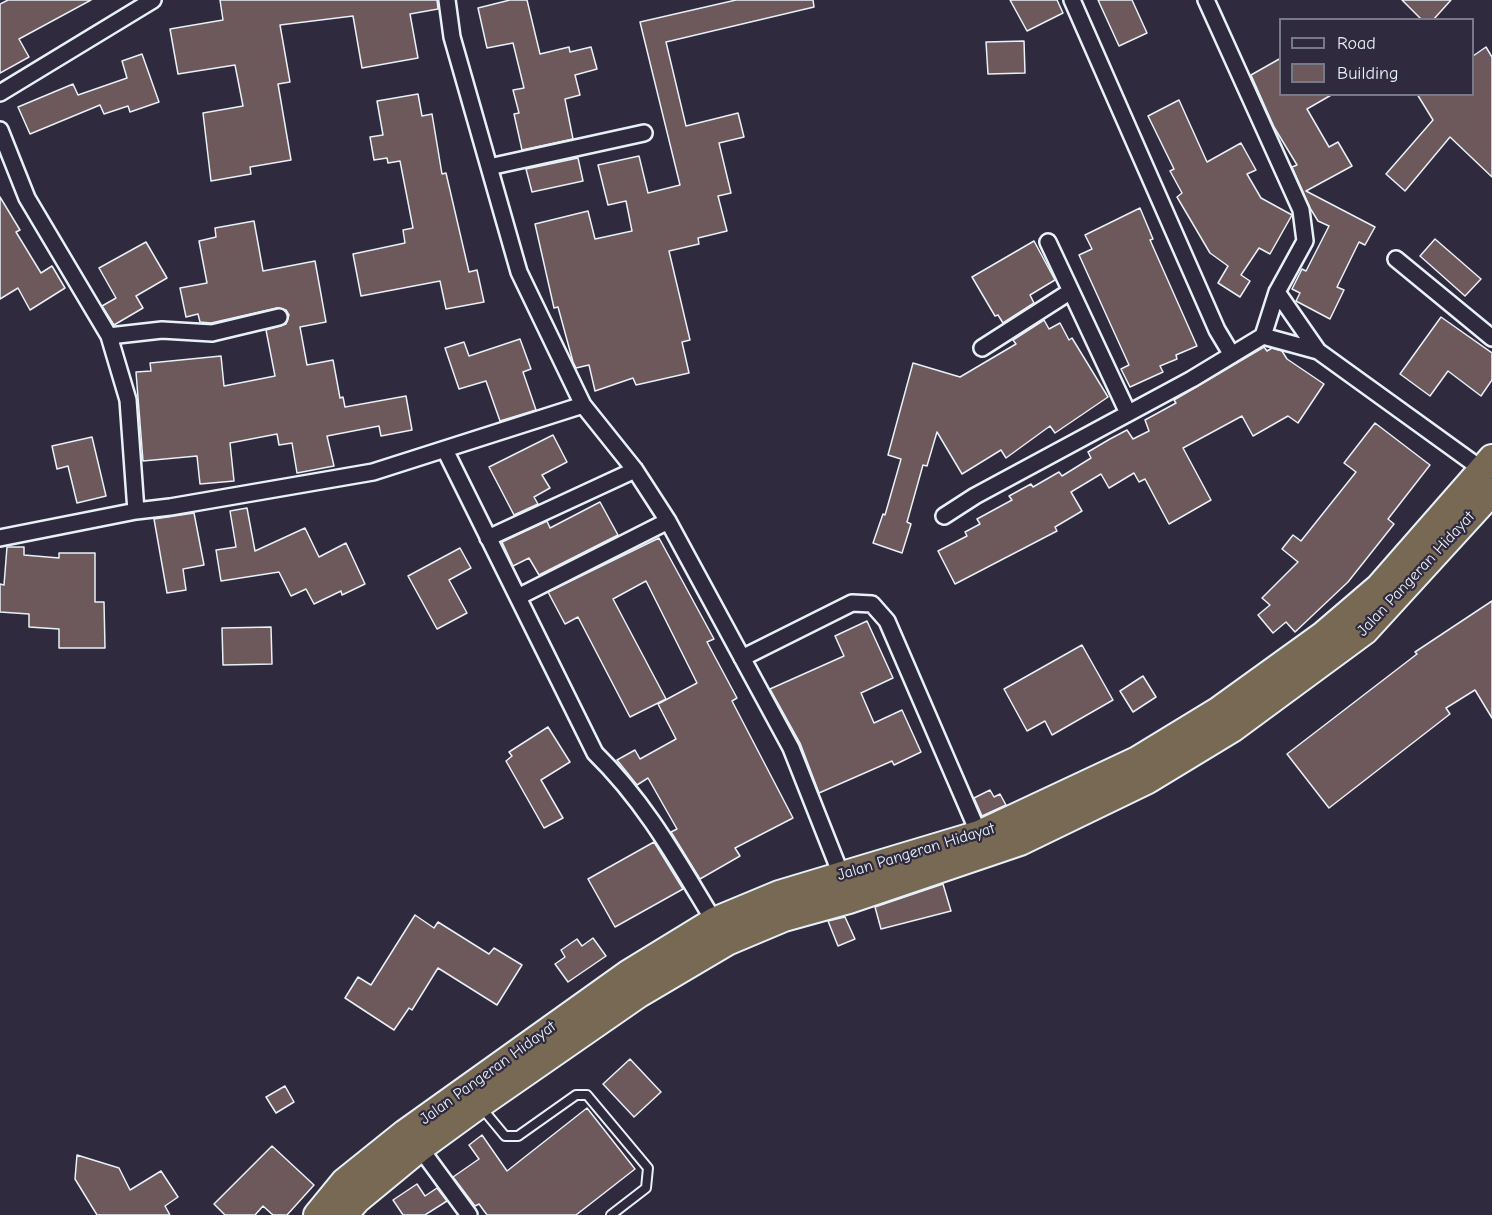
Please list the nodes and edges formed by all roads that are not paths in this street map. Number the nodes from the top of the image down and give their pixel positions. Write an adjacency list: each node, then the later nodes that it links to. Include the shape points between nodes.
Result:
1 (153, 0): 5 (street)
2 (447, 0): 8 (street, via 452,37)
3 (1072, 0): 19 (street, via 1217,330)
4 (1206, 0): 12 (street, via 1301,210 1305,241)
5 (0, 93)
6 (0, 130): 14 (street, via 27,198)
7 (644, 133): 8 (street)
8 (489, 167): 20 (street, via 519,272)
9 (1048, 242): 11 (street)
10 (1396, 258): 16 (street)
11 (1071, 291): 17 (street); 21 (street)
12 (1277, 292): 15 (street); 18 (street)
13 (279, 317): 14 (street, via 212,333 162,330)
14 (109, 336): 25 (street, via 128,400)
15 (1263, 336): 18 (street); 19 (street)
16 (1492, 338)
17 (982, 348)
18 (1318, 351): 24 (street)
19 (1232, 355): 21 (street)
20 (583, 405): 22 (street); 23 (street)
21 (1128, 413): 26 (street)
22 (445, 450): 25 (street, via 373,472); 29 (street)
23 (635, 470): 27 (street); 29 (street)
24 (1490, 474): 32 (highway, Jalan Pangeran Hidayat, via 1396,600 1365,632 1328,661 1232,729 1148,780)
25 (136, 511): 28 (street)
26 (944, 516)
27 (668, 521): 30 (street); 31 (street)
28 (0, 538)
29 (488, 538): 30 (street)
30 (518, 597): 36 (street, via 595,753 626,783 654,822)
31 (742, 658): 33 (street, via 852,603 872,604 887,621); 34 (street, via 791,748)
32 (1013, 832): 33 (highway, Jalan Pangeran Hidayat); 35 (highway, Jalan Pangeran Hidayat)
33 (980, 834): 34 (highway, Jalan Pangeran Hidayat)
34 (842, 876): 35 (street); 36 (highway, Jalan Pangeran Hidayat, via 779,894)
35 (849, 900): 37 (highway, Jalan Pangeran Hidayat, via 784,918 727,942 639,994)
36 (714, 921): 39 (highway, Jalan Pangeran Hidayat, via 629,973 405,1133 344,1182)
37 (479, 1105): 38 (highway, Jalan Pangeran Hidayat); 42 (lane, via 505,1136 512,1137 576,1095 587,1095 648,1168 646,1188)
38 (420, 1148): 40 (highway, Jalan Pangeran Hidayat); 41 (street)
39 (316, 1215)
40 (344, 1215)
41 (469, 1215)
42 (611, 1215)

